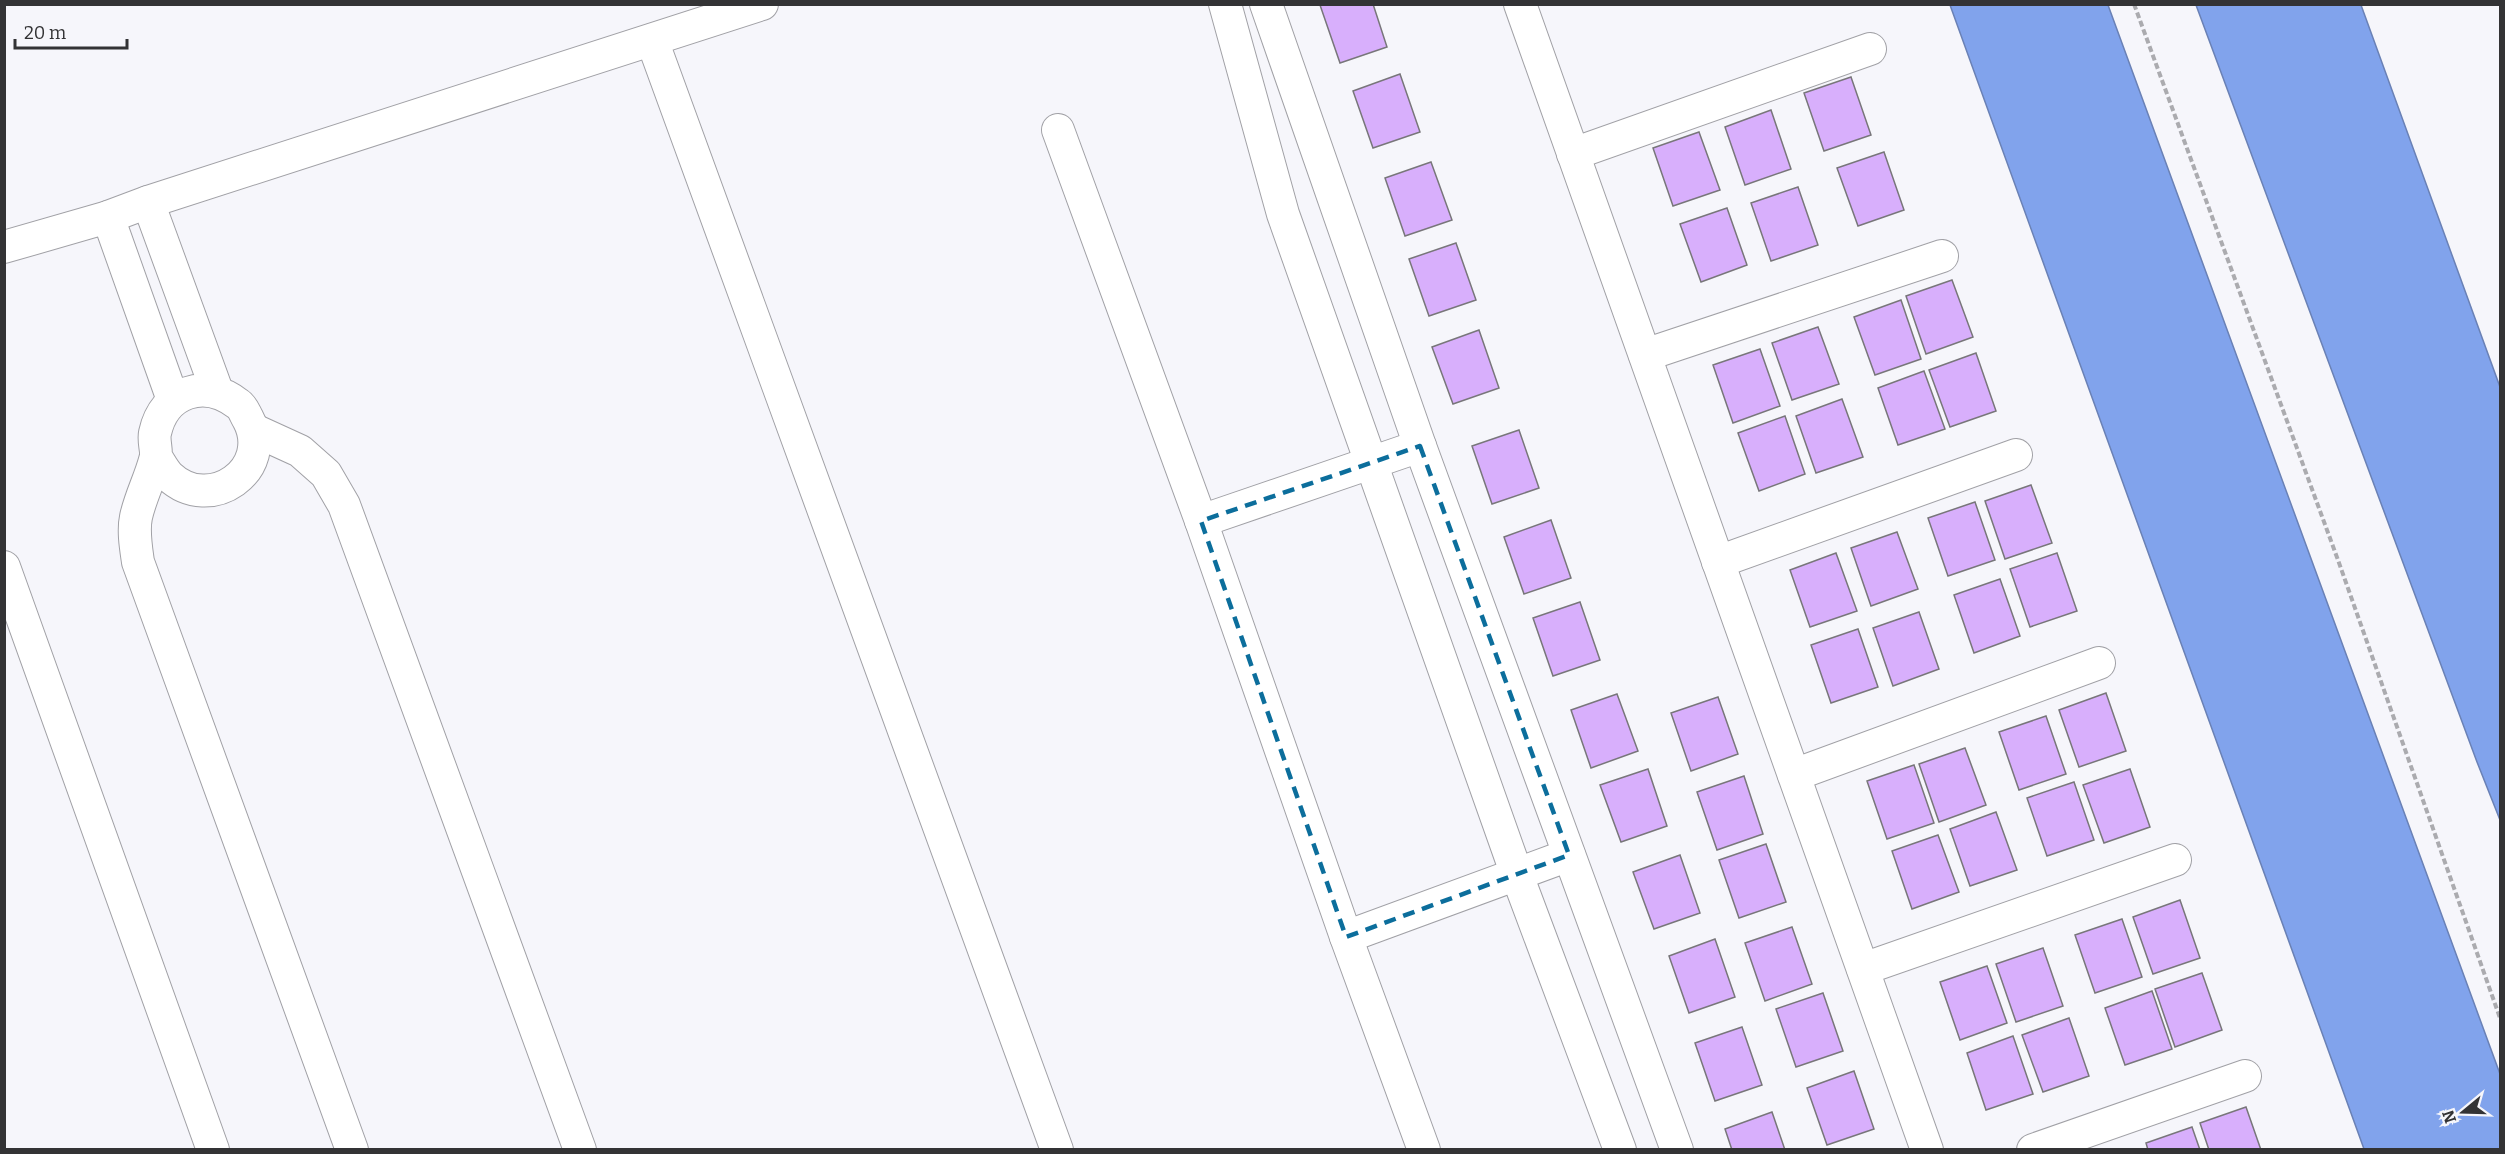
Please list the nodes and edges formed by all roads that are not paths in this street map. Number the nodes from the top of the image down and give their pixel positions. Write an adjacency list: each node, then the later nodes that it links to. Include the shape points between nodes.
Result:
1 (762, 4): 5 (street)
2 (1520, 4): 8 (street)
3 (1267, 6): 4 (street); 17 (street)
4 (1227, 13): 20 (street, via 1283,214)
5 (652, 40): 9 (street); 35 (street)
6 (1870, 49): 8 (street)
7 (1058, 130): 21 (street)
8 (1573, 154): 13 (street)
9 (148, 202): 10 (street); 14 (street)
10 (108, 217): 11 (street); 15 (street)
11 (4, 247)
12 (1942, 256): 13 (street)
13 (1645, 355): 22 (street)
14 (217, 391): 15 (street, via 194,391); 16 (street, via 241,405)
15 (172, 400): 19 (street, via 160,416 154,436)
16 (254, 430): 19 (street, via 254,452 245,471 228,485 207,491 186,488 168,475); 34 (street, via 300,451 326,474 344,505)
17 (1420, 446): 20 (street); 26 (street)
18 (2016, 455): 22 (street)
19 (156, 457): 33 (street, via 136,517 138,562)
20 (1370, 464): 21 (street); 28 (street)
21 (1201, 521): 29 (street)
22 (1718, 562): 25 (street)
23 (4, 567): 32 (street)
24 (2098, 663): 25 (street)
25 (1794, 776): 30 (street)
26 (1569, 855): 28 (street); 38 (street)
27 (2175, 860): 30 (street)
28 (1517, 875): 29 (street); 37 (street)
29 (1346, 937): 36 (street)
30 (1863, 969): 39 (street)
31 (2245, 1076): 40 (street)
32 (213, 1149)
33 (352, 1149)
34 (580, 1149)
35 (1057, 1149)
36 (1424, 1149)
37 (1620, 1149)
38 (1677, 1149)
39 (1927, 1149)
40 (2033, 1149)

